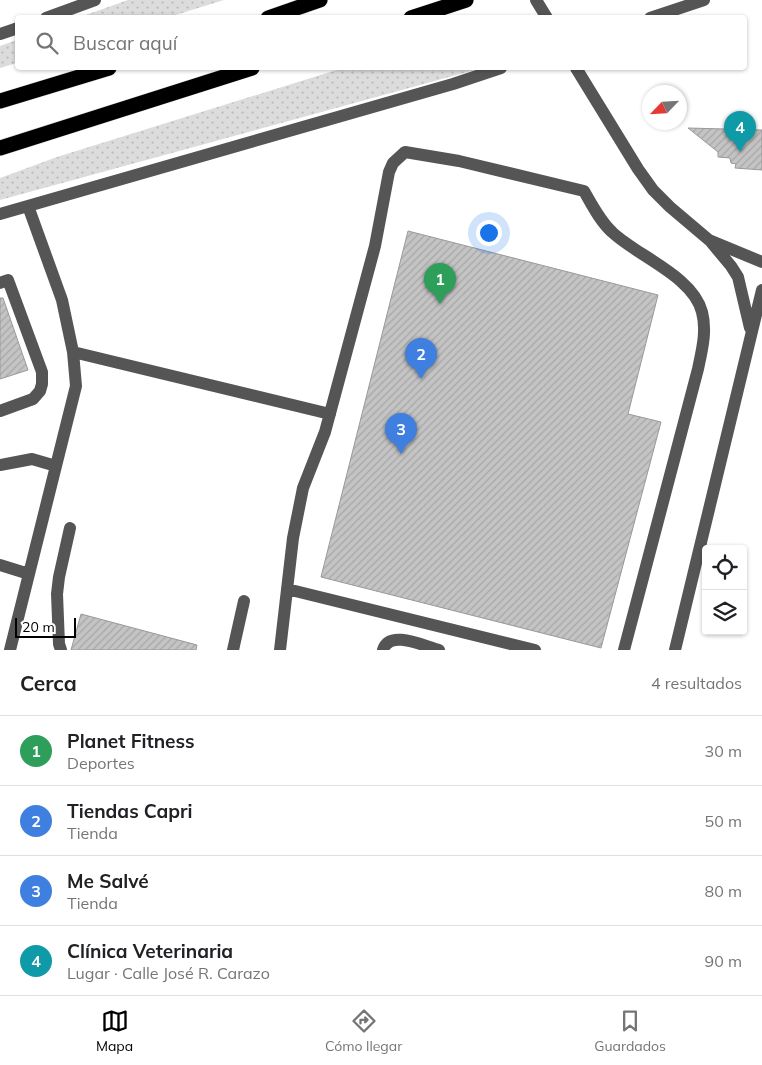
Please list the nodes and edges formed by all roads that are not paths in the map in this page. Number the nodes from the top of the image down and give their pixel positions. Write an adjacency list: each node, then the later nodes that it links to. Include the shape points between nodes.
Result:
1 (95, 0): 6 (street)
2 (320, 0): 7 (highway)
3 (536, 0): 9 (street)
4 (704, 0): 10 (street)
5 (463, 1): 8 (highway)
6 (54, 15)
7 (277, 15)
8 (420, 15)
9 (544, 15)
10 (658, 15)
11 (15, 29): 12 (street)
12 (0, 34)
13 (102, 70): 17 (highway)
14 (246, 70): 18 (highway)
15 (494, 70): 19 (street)
16 (577, 70): 21 (street, via 653,190)
17 (0, 101)
18 (0, 148)
19 (28, 206): 20 (street); 26 (street, via 62,300)
20 (0, 214)
21 (709, 240): 22 (street); 25 (street, via 738,277)
22 (762, 262)
23 (0, 283): 27 (street, via 8,280 42,378 40,390 34,398)
24 (762, 290): 25 (street)
25 (752, 333): 44 (street)
26 (73, 352): 28 (street); 30 (street, via 76,386)
27 (0, 411)
28 (330, 414): 34 (street, via 303,488); 43 (street, via 375,246 389,172 405,152 584,191 611,232 675,276 698,300 702,312 704,335 698,369)
29 (0, 465): 30 (street, via 32,459)
30 (56, 466): 33 (street)
31 (70, 528): 37 (street, via 57,594)
32 (0, 564): 33 (street)
33 (28, 574): 36 (street)
34 (287, 588): 39 (street); 42 (street)
35 (244, 601): 38 (street)
36 (10, 650)
37 (61, 650)
38 (233, 650)
39 (280, 650)
40 (383, 650): 41 (street, via 384,644 398,638)
41 (439, 650)
42 (535, 650)
43 (624, 650)
44 (675, 650)

